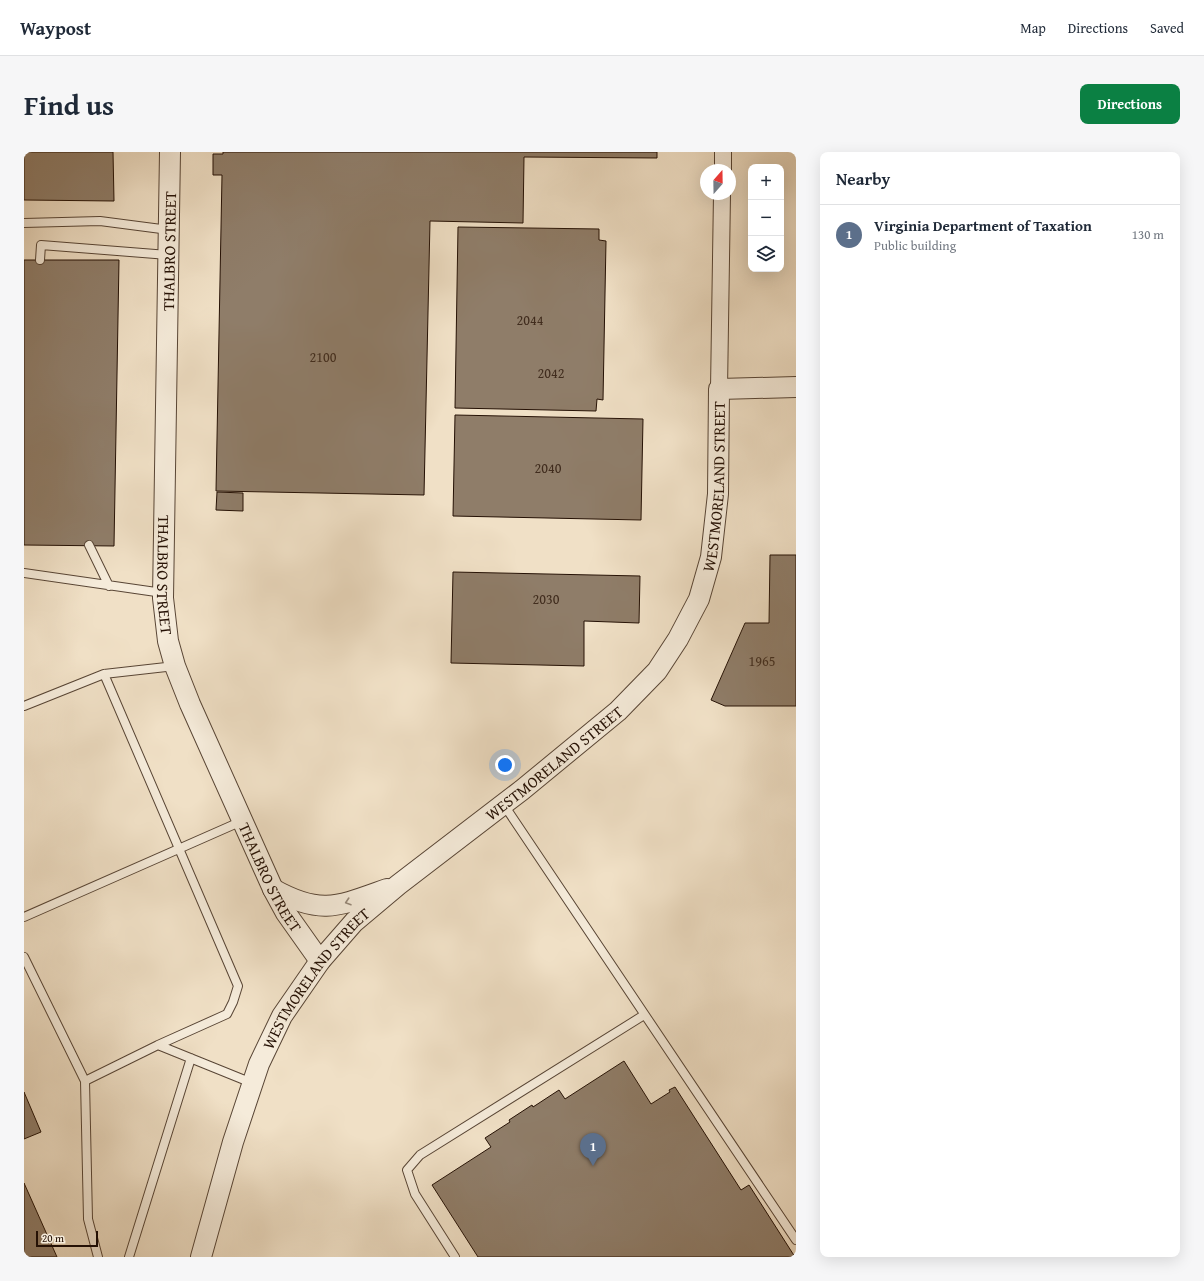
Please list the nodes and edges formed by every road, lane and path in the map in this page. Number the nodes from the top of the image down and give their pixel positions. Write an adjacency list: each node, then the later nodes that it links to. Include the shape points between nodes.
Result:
1 (170, 152): 6 (street, THALBRO STREET)
2 (723, 152): 3 (street)
3 (723, 164)
4 (722, 200): 10 (street, WESTMORELAND STREET)
5 (24, 223): 6 (lane, via 100,221)
6 (170, 230): 7 (street, THALBRO STREET)
7 (169, 256): 8 (lane, via 41,245); 14 (street, THALBRO STREET)
8 (40, 260)
9 (796, 388): 10 (street)
10 (719, 389): 18 (street, WESTMORELAND STREET, via 718,494 711,557 699,599 678,639 657,671 618,711)
11 (89, 545): 13 (lane)
12 (24, 573): 13 (lane)
13 (109, 586): 14 (lane)
14 (163, 593): 15 (street, THALBRO STREET, via 168,640)
15 (175, 666): 16 (lane); 19 (street, THALBRO STREET)
16 (104, 674): 17 (lane); 20 (lane)
17 (24, 706)
18 (503, 804): 21 (street, WESTMORELAND STREET); 26 (lane)
19 (242, 821): 20 (lane); 22 (street, THALBRO STREET)
20 (179, 849): 23 (lane); 27 (lane, via 238,986 227,1014)
21 (398, 885): 22 (street, one-way to 22, via 345,904 331,906 297,901); 25 (street, WESTMORELAND STREET, via 354,922)
22 (273, 889): 25 (street, THALBRO STREET, via 286,913)
23 (24, 917)
24 (24, 957): 29 (lane)
25 (320, 961): 30 (street, WESTMORELAND STREET, via 282,1016 259,1064)
26 (644, 1014): 31 (lane); 35 (lane, via 420,1155 407,1170 415,1194)
27 (158, 1045): 28 (lane); 29 (lane)
28 (191, 1058): 30 (lane); 33 (lane)
29 (86, 1081): 32 (lane, via 88,1219)
30 (253, 1083): 34 (street, WESTMORELAND STREET, via 233,1142)
31 (796, 1240)
32 (98, 1257)
33 (129, 1257)
34 (201, 1257)
35 (455, 1257)

